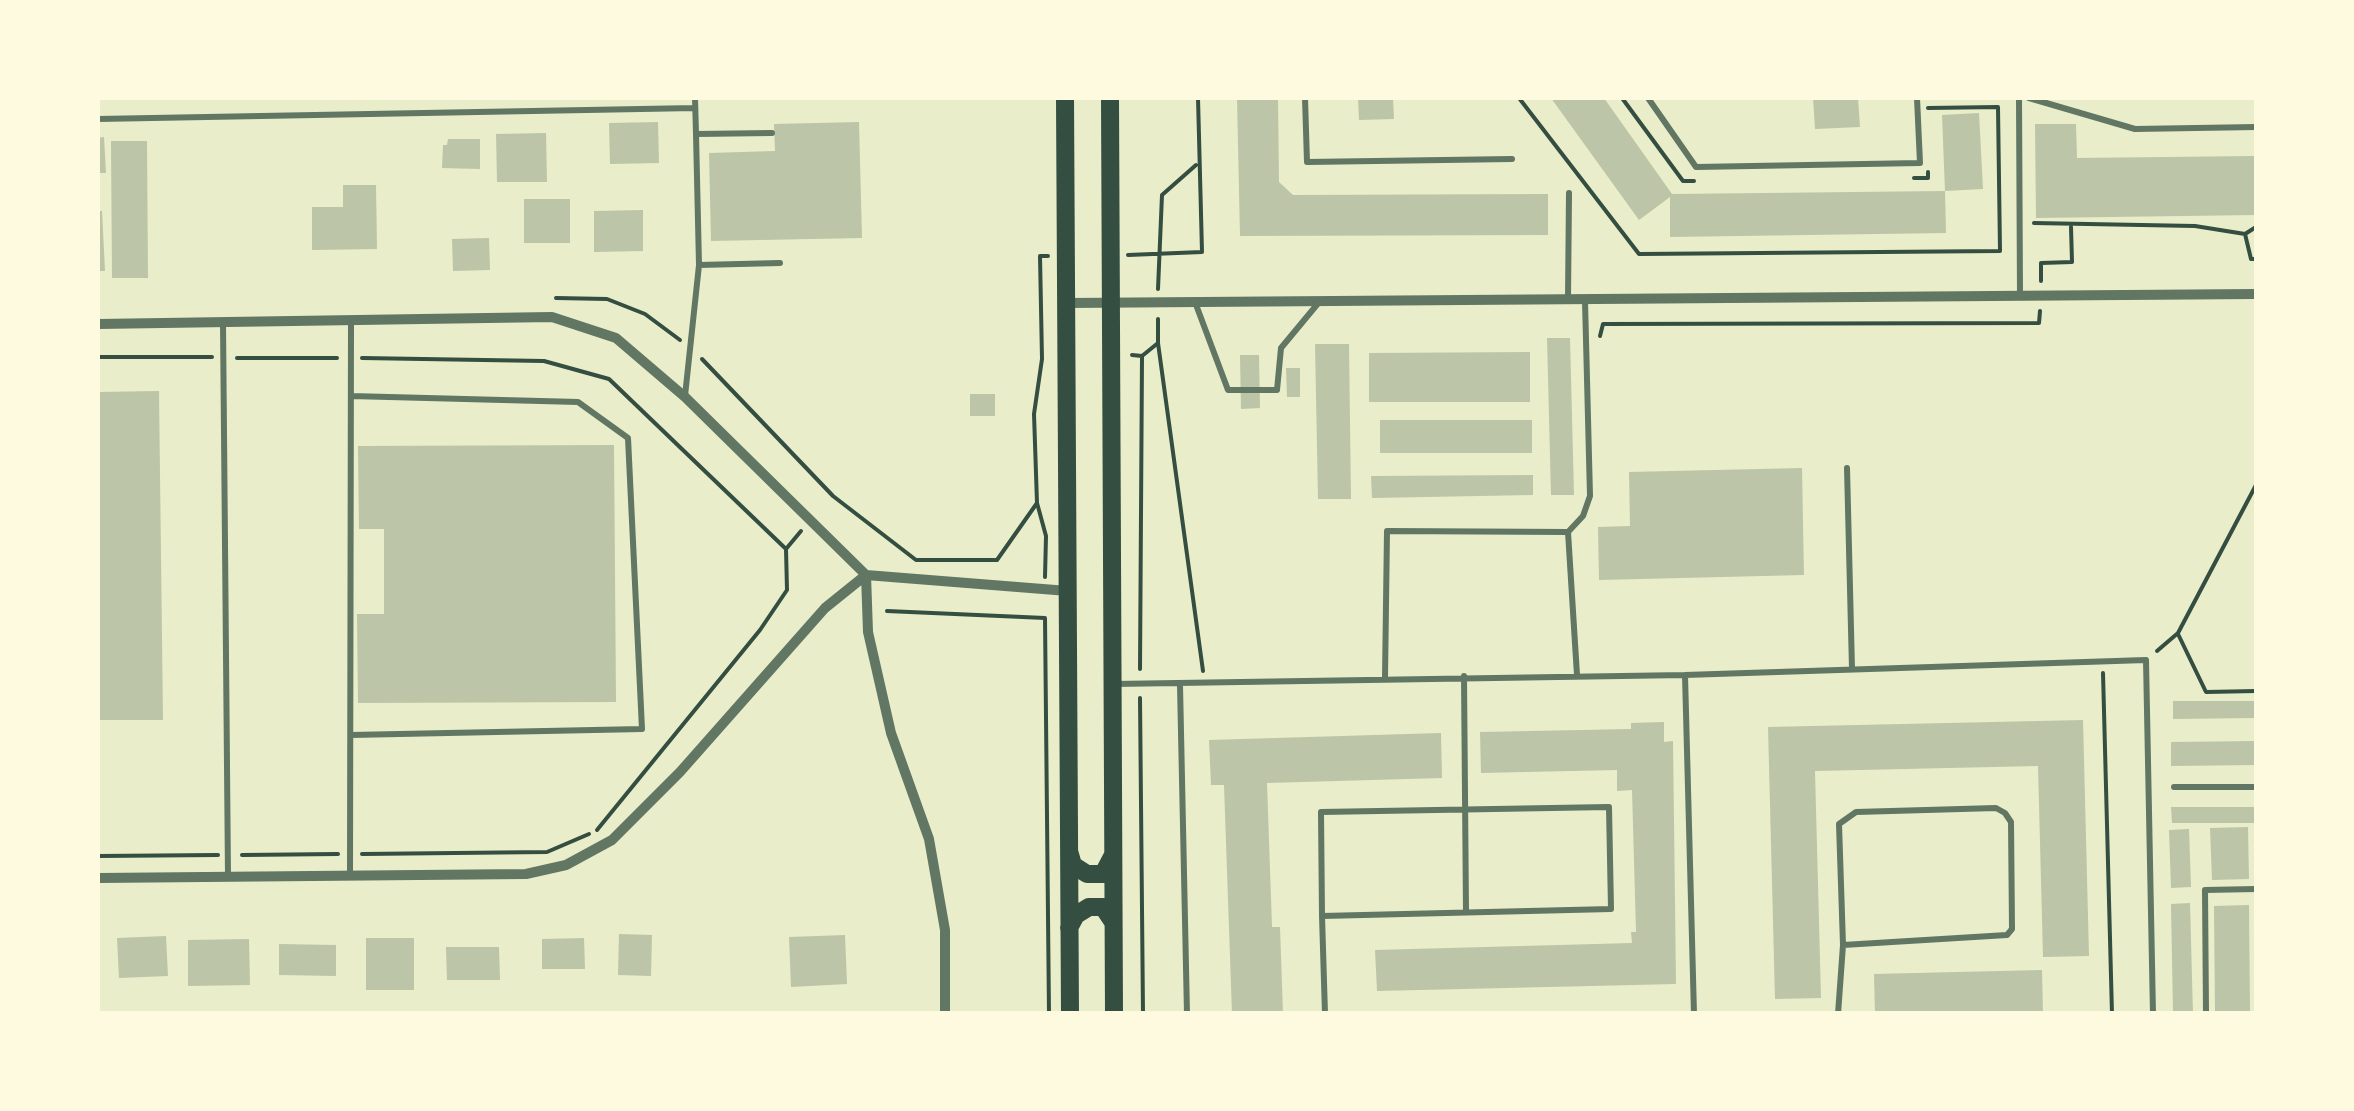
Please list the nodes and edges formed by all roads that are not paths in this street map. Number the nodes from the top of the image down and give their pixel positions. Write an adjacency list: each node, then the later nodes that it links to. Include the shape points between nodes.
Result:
1 (695, 98): 9 (lane)
2 (1066, 98): 25 (main road)
3 (1110, 98): 20 (main road)
4 (1305, 98): 14 (lane, via 1307,162)
5 (1648, 98): 6 (lane, via 1696,166 1920,163)
6 (1917, 98)
7 (2019, 98): 19 (lane)
8 (2029, 98): 11 (lane, via 2135,129)
9 (695, 108): 10 (lane); 13 (lane)
10 (98, 118)
11 (2256, 127)
12 (772, 133): 13 (lane)
13 (696, 134): 17 (lane)
14 (1512, 159)
15 (1569, 193): 22 (lane)
16 (780, 264): 17 (lane)
17 (699, 265): 30 (lane)
18 (2256, 294): 19 (street)
19 (2020, 296): 24 (street)
20 (1112, 300): 21 (street); 25 (street); 40 (main road)
21 (1194, 300): 23 (street); 23 (lane, via 1228,390 1276,390 1282,348)
22 (1568, 300): 23 (street); 24 (street)
23 (1320, 301)
24 (1585, 301): 32 (lane, via 1590,496)
25 (1068, 303): 34 (main road)
26 (351, 319): 27 (street); 29 (lane); 30 (street, via 552,317 616,338)
27 (223, 322): 28 (street); 49 (lane)
28 (98, 324)
29 (351, 396): 42 (lane); 42 (lane, via 578,402 628,438 642,728)
30 (684, 397): 33 (street)
31 (1847, 468): 35 (lane)
32 (1568, 532): 36 (lane); 39 (lane, via 1387,531)
33 (866, 575): 34 (street); 48 (street, via 824,608 612,840 566,865 526,874); 57 (street, via 868,632 891,733 930,839 944,930)
34 (1068, 592): 46 (main road)
35 (1852, 669): 37 (lane); 64 (lane, via 2146,660)
36 (1578, 675): 37 (lane); 38 (lane)
37 (1685, 675): 62 (lane)
38 (1464, 676): 39 (lane); 45 (lane)
39 (1385, 678): 41 (lane)
40 (1113, 684): 41 (lane); 47 (main road)
41 (1180, 685): 60 (lane)
42 (350, 735): 48 (lane)
43 (2174, 787): 44 (lane)
44 (2256, 787)
45 (1466, 809): 52 (lane); 52 (lane, via 1609,806 1611,909); 53 (lane, via 1320,812)
46 (1069, 850): 47 (main road, via 1073,865 1087,874 1103,874); 54 (main road)
47 (1114, 850): 55 (main road)
48 (350, 874): 49 (street)
49 (228, 876): 50 (street)
50 (98, 878)
51 (2256, 890): 65 (lane, via 2204,890)
52 (1466, 912): 53 (lane)
53 (1322, 916): 61 (lane)
54 (1069, 928): 55 (main road, via 1076,915 1103,907); 58 (main road)
55 (1115, 928): 59 (main road)
56 (1842, 945): 56 (lane, via 1839,824 1848,816 1996,808 2011,822 2008,935); 63 (lane)
57 (945, 1014)
58 (1070, 1014)
59 (1114, 1014)
60 (1187, 1014)
61 (1325, 1014)
62 (1694, 1014)
63 (1838, 1014)
64 (2153, 1014)
65 (2206, 1014)

